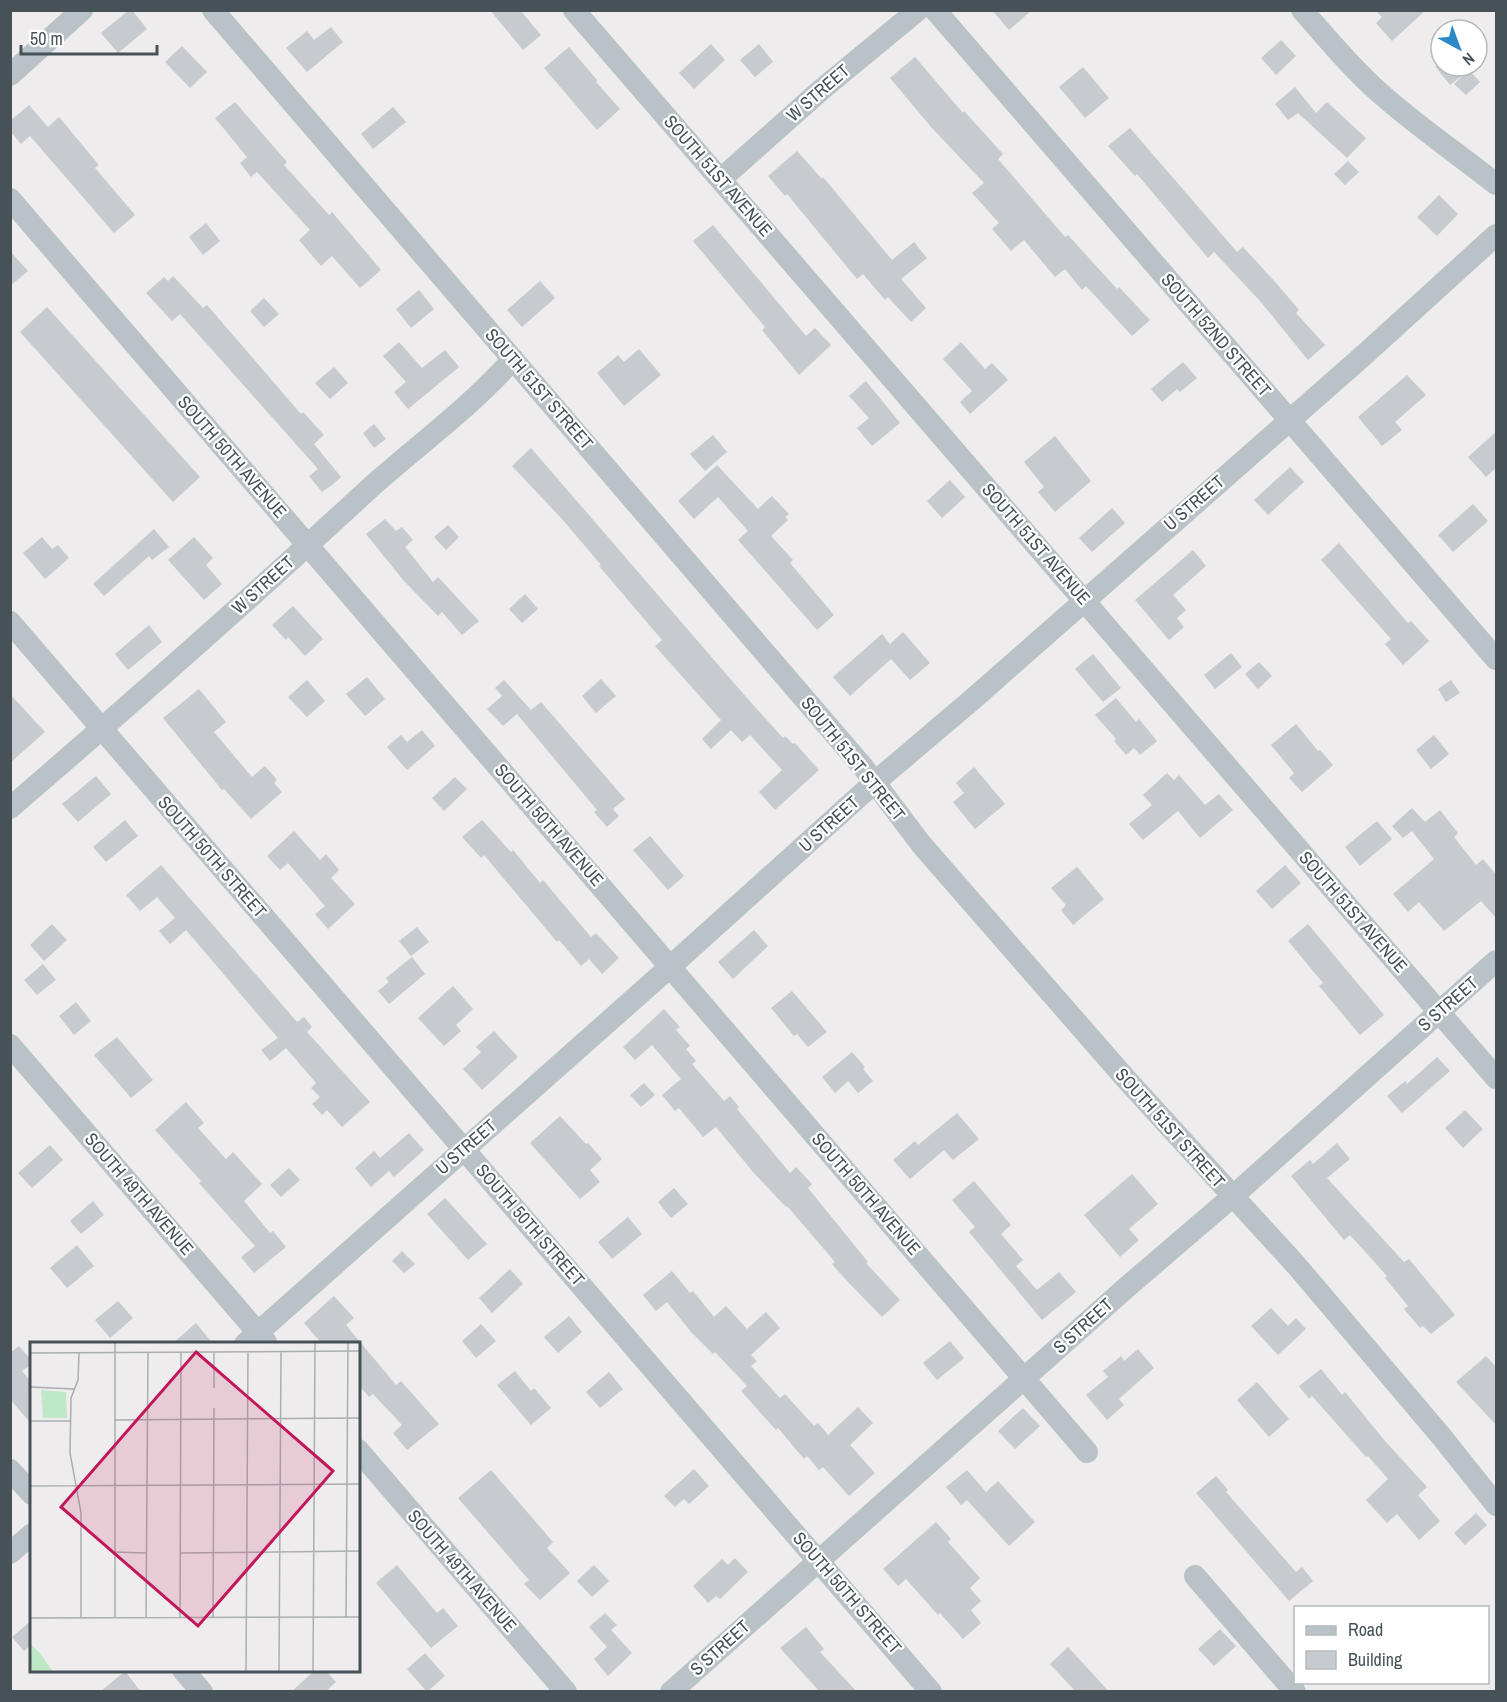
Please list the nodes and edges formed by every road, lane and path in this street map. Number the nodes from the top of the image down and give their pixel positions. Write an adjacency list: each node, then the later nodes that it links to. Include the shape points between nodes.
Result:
1 (82, 10): 7 (street)
2 (213, 10): 12 (street, SOUTH 51ST STREET)
3 (574, 10): 8 (street, SOUTH 51ST AVENUE)
4 (918, 10): 8 (street, W STREET, via 820,90)
5 (935, 10): 13 (street, SOUTH 52ND STREET)
6 (1302, 10): 9 (street, via 1407,117)
7 (10, 75)
8 (721, 179): 15 (street, SOUTH 51ST AVENUE)
9 (1497, 184)
10 (10, 199): 14 (street, SOUTH 50TH AVENUE)
11 (1497, 235): 13 (street, U STREET)
12 (513, 359): 14 (street, W STREET, via 496,379); 19 (street, SOUTH 51ST STREET)
13 (1290, 420): 15 (street, U STREET); 17 (street, SOUTH 52ND STREET)
14 (308, 545): 18 (street, W STREET); 22 (street, SOUTH 50TH AVENUE)
15 (1084, 600): 19 (street, U STREET); 23 (street, SOUTH 51ST AVENUE)
16 (10, 622): 18 (street, SOUTH 50TH STREET)
17 (1497, 659)
18 (102, 729): 20 (street, W STREET); 26 (street, SOUTH 50TH STREET)
19 (874, 783): 22 (street, U STREET); 27 (street, SOUTH 51ST STREET, via 928,852)
20 (10, 808)
21 (1497, 961): 23 (street, S STREET)
22 (671, 966): 26 (street, U STREET); 29 (street, SOUTH 50TH AVENUE)
23 (1439, 1011): 25 (street, SOUTH 51ST AVENUE); 27 (street, S STREET)
24 (10, 1045): 28 (street, SOUTH 49TH AVENUE)
25 (1497, 1078)
26 (464, 1149): 28 (street, U STREET); 37 (street, SOUTH 50TH STREET)
27 (1232, 1197): 29 (street, S STREET); 34 (street, SOUTH 51ST STREET, via 1296,1265)
28 (256, 1340)
29 (1024, 1378): 31 (street, SOUTH 50TH AVENUE); 37 (street, S STREET)
30 (360, 1452): 41 (street, SOUTH 49TH AVENUE)
31 (1087, 1452)
32 (10, 1470): 33 (street)
33 (30, 1492)
34 (1497, 1505)
35 (30, 1536): 36 (street)
36 (10, 1553)
37 (818, 1560): 42 (street, S STREET); 43 (street, SOUTH 50TH STREET)
38 (1195, 1576): 44 (street)
39 (184, 1672): 40 (street)
40 (202, 1692)
41 (566, 1692)
42 (671, 1692)
43 (931, 1692)
44 (1294, 1692)

